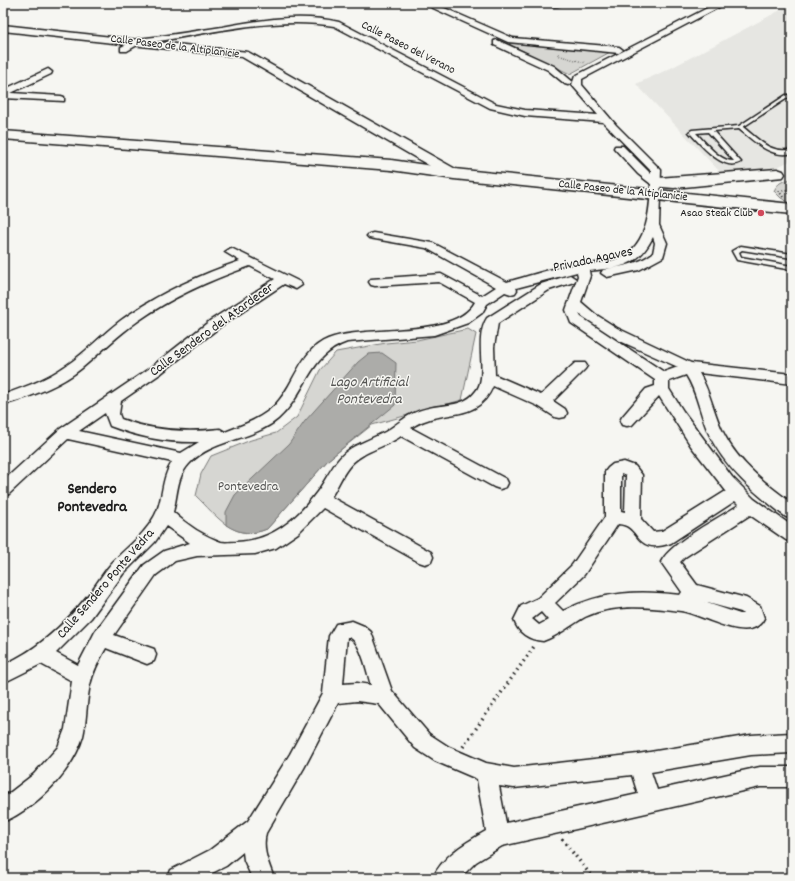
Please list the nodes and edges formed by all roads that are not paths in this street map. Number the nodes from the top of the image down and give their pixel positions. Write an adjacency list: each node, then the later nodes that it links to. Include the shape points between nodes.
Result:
1 (415, 3): 8 (street)
2 (426, 3): 8 (street)
3 (550, 3): 4 (street)
4 (560, 3)
5 (710, 3): 12 (street)
6 (723, 3): 12 (street)
7 (274, 24): 10 (street, Calle Paseo del Verano); 11 (street, Calle Paseo del Verano); 13 (street, Calle Paseo del Verano, via 311,20 336,24); 14 (street, Calle Paseo del Verano, via 332,29)
8 (464, 24): 12 (street, via 511,40); 17 (street, via 551,68)
9 (7, 33): 11 (street, Calle Paseo de la Altiplanicie); 11 (street, Calle Paseo de la Altiplanicie, via 124,49)
10 (150, 44): 11 (street, Calle Paseo de la Altiplanicie); 23 (street, Calle Paseo de la Altiplanicie, via 244,54)
11 (138, 46): 15 (street, Calle Paseo de la Altiplanicie, via 224,60)
12 (623, 50): 17 (street, via 571,76); 25 (street, via 578,78 578,85)
13 (400, 57): 14 (street); 18 (street, Calle Paseo del Verano)
14 (391, 61): 19 (street, Calle Paseo del Verano)
15 (247, 69)
16 (48, 72): 20 (street)
17 (568, 82): 26 (street)
18 (452, 84): 19 (street); 26 (street, Calle Paseo del Verano, via 493,106 508,110)
19 (442, 88): 29 (street, Calle Paseo del Verano, via 496,115)
20 (3, 94): 22 (street)
21 (792, 96): 28 (lane, via 788,96)
22 (61, 99)
23 (328, 103): 24 (street); 35 (street, Calle Paseo de la Altiplanicie)
24 (314, 108)
25 (607, 119): 26 (street, Calle Paseo del Verano); 27 (street)
26 (594, 120): 29 (street)
27 (613, 127): 29 (street, Calle Paseo del Verano); 39 (street, via 656,170)
28 (740, 127): 30 (lane); 34 (lane, via 776,154 786,155)
29 (600, 128)
30 (709, 130): 30 (lane, via 692,132 724,163 738,162)
31 (3, 135): 36 (main road)
32 (611, 139): 39 (street)
33 (380, 145): 36 (street, Calle Paseo de la Altiplanicie)
34 (792, 152)
35 (439, 164): 36 (main road, Calle Paseo de la Altiplanicie); 38 (street, Calle Paseo de la Altiplanicie); 39 (main road, Calle Paseo de la Altiplanicie)
36 (417, 167): 38 (main road, Calle Paseo de la Altiplanicie)
37 (784, 172): 39 (main road, Calle Paseo de la Altiplanicie, via 674,183); 40 (main road, via 766,178 762,183 762,189 767,196)
38 (454, 174): 39 (main road, Calle Paseo de la Altiplanicie)
39 (656, 188): 40 (main road, Calle Paseo de la Altiplanicie); 41 (street, Privada Agaves)
40 (790, 205)
41 (653, 225): 47 (street, Privada Agaves, via 640,250 632,258); 47 (street, Privada Agaves, via 661,243 659,254 653,259 630,270)
42 (373, 236): 51 (street, via 429,244)
43 (231, 252): 45 (street, Calle Sendero del Atardecer)
44 (792, 256): 46 (lane, via 741,248 735,251 739,260)
45 (250, 262): 48 (street, Calle Sendero del Atardecer); 62 (street, via 189,286 152,306 118,327 98,348 75,366 39,387)
46 (792, 268)
47 (583, 272): 51 (street, Privada Agaves, via 538,276); 52 (street, Privada Agaves, via 554,283); 53 (street)
48 (283, 279): 50 (street); 63 (street, Calle Sendero del Atardecer, via 216,323)
49 (375, 282): 54 (street, via 441,278)
50 (296, 285)
51 (505, 287): 52 (street); 54 (street, Calle Sendero Ponte Vedra)
52 (526, 298): 55 (street)
53 (574, 302): 57 (street, via 581,311 604,326); 60 (street, via 572,315 576,320)
54 (479, 305): 55 (street, via 479,315); 69 (street, Calle Sendero Ponte Vedra, via 463,320 429,332 370,335 336,340 313,356 282,407 271,418 256,427)
55 (492, 321): 58 (street, Calle Sendero Ponte Vedra, via 487,350)
56 (580, 366): 64 (street)
57 (687, 367): 59 (street); 60 (street); 76 (street, via 698,385 719,439 739,465 768,495)
58 (489, 378): 64 (street); 67 (street, Calle Sendero Ponte Vedra, via 482,394 465,408 422,415)
59 (790, 379): 61 (street)
60 (662, 384): 66 (street); 73 (street, via 680,418)
61 (792, 392)
62 (3, 400)
63 (114, 401): 68 (street, Calle Sendero del Atardecer); 69 (street, via 112,414 115,422 123,425 173,436 202,437)
64 (543, 402): 65 (street)
65 (560, 413)
66 (627, 421)
67 (399, 428): 71 (street); 74 (street, Calle Sendero Ponte Vedra, via 388,438 349,456)
68 (65, 433): 70 (street); 72 (street, Calle Sendero del Atardecer)
69 (233, 433): 70 (street, Calle Sendero Ponte Vedra)
70 (184, 459): 77 (street, Calle Sendero Ponte Vedra, via 170,480)
71 (500, 483)
72 (3, 490)
73 (736, 492): 75 (street); 79 (street, via 665,538 649,539)
74 (320, 499): 81 (street, Calle Sendero Ponte Vedra, via 287,534 270,543); 82 (street)
75 (751, 506): 80 (street); 84 (street, via 679,552 670,562 689,597 606,602)
76 (792, 512)
77 (164, 514): 81 (street, Calle Sendero Ponte Vedra, via 176,526 203,542); 86 (street, Calle Sendero Ponte Vedra, via 152,533 117,569 76,624 54,645)
78 (613, 518): 79 (street); 79 (street, via 613,472 624,467 634,475); 83 (street, via 577,571)
79 (633, 520)
80 (792, 534)
81 (233, 550): 85 (street, Calle Sendero Ponte Vedra, via 192,548 168,556 153,566)
82 (425, 557)
83 (544, 603): 84 (street); 84 (street, via 524,616 528,628 543,633)
84 (561, 621)
85 (101, 638): 87 (street); 89 (street, Calle Sendero Ponte Vedra)
86 (40, 654): 88 (street, Calle Sendero Ponte Vedra); 89 (street)
87 (147, 655)
88 (6, 669)
89 (83, 677): 97 (street, Calle Sendero Ponte Vedra, via 70,744 52,772)
90 (332, 694): 91 (street, via 357,692); 91 (street, via 338,636 342,630 351,628 365,638); 98 (street, via 297,761)
91 (384, 696): 94 (street, via 422,741)
92 (792, 743): 93 (street, via 751,745)
93 (638, 764): 94 (street, via 514,778); 96 (street)
94 (486, 773): 99 (street)
95 (792, 777): 96 (street, via 760,777)
96 (651, 801): 99 (street)
97 (3, 811)
98 (256, 829): 100 (street, via 218,858); 101 (street, via 253,843 255,860)
99 (498, 836): 102 (street, via 468,854)
100 (179, 878)
101 (263, 878)
102 (444, 878)

